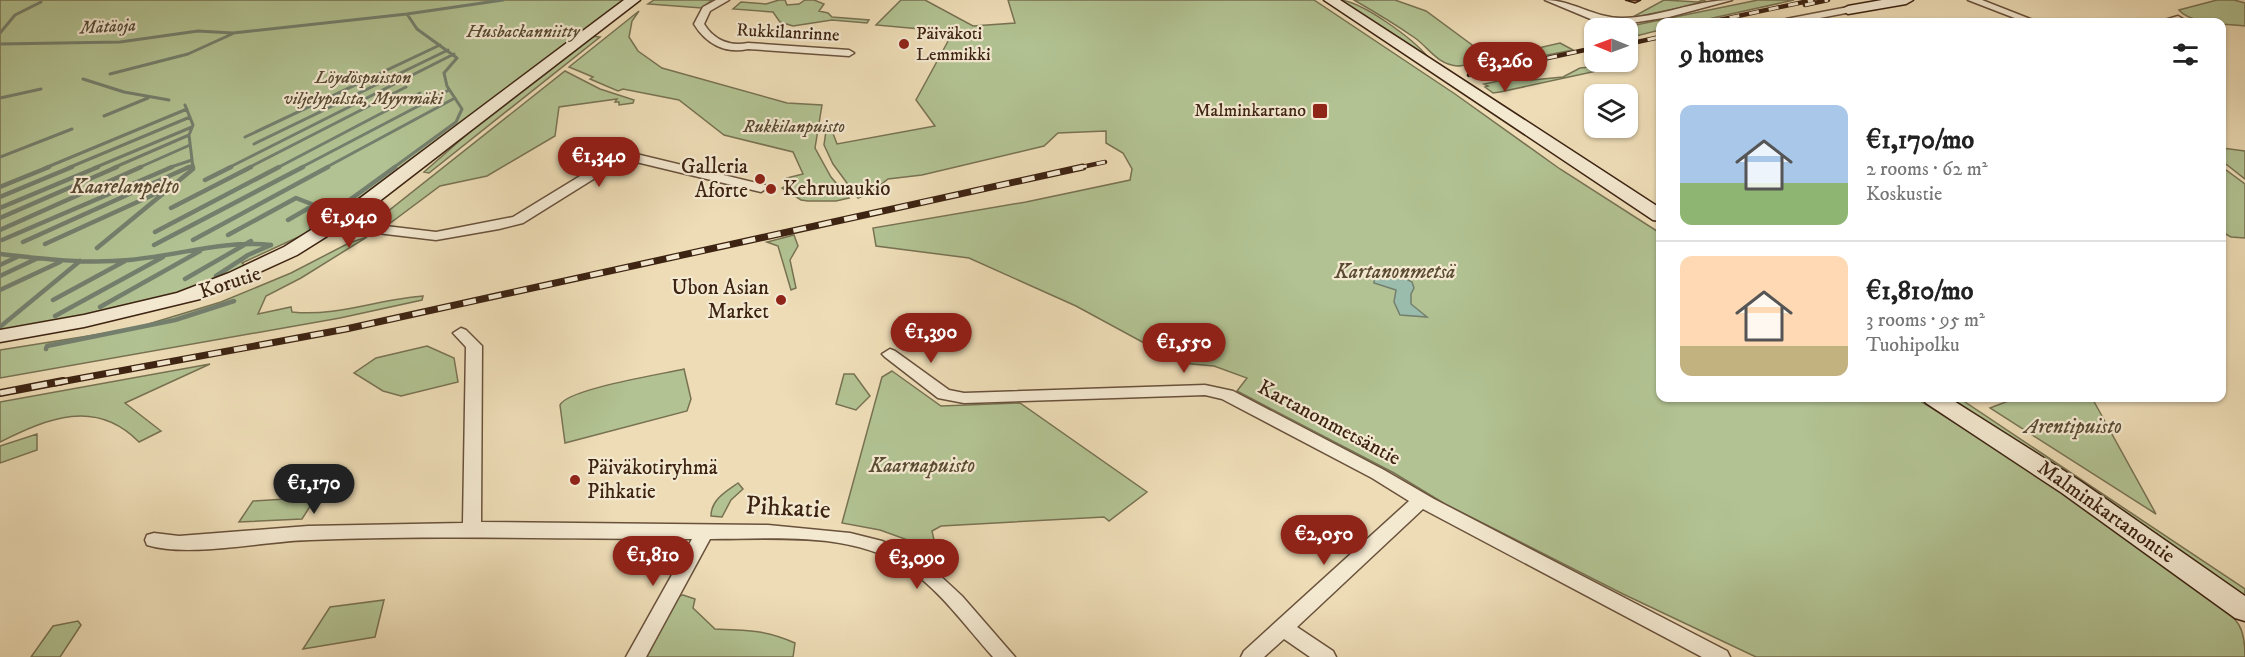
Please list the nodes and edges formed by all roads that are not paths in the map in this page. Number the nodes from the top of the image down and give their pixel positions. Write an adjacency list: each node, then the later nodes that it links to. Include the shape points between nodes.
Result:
1 (633, 0): 14 (street, Korutie, via 452,140 424,157)
2 (724, 0): 11 (street, Rukkilanrinne, via 706,9 699,24 706,36 721,44)
3 (1331, 0): 13 (street)
4 (1550, 0): 5 (street, via 1602,19 1620,21)
5 (1727, 0)
6 (1906, 0): 8 (street)
7 (1973, 0): 10 (street)
8 (1848, 10): 9 (street)
9 (1807, 18)
10 (2022, 18)
11 (849, 53)
12 (761, 189): 14 (street, via 625,157 518,220 436,236)
13 (1656, 213)
14 (342, 225): 16 (street, Korutie, via 312,250 259,275 180,299)
15 (461, 333): 20 (street, via 474,346)
16 (0, 336)
17 (890, 354): 19 (street, Kartanonmetsäntie, via 950,397 1216,392 1236,398)
18 (1940, 402): 23 (street, Malminkartanontie, via 2071,487)
19 (1421, 500): 24 (street); 29 (street, Kartanonmetsäntie)
20 (472, 529): 21 (street, Pihkatie); 22 (street, Pihkatie, via 308,533 179,543)
21 (705, 532): 25 (street); 26 (street, Pihkatie, via 837,537 902,556 923,570)
22 (154, 540)
23 (2245, 610)
24 (1283, 628): 27 (street); 28 (street)
25 (636, 657)
26 (1005, 657)
27 (1251, 657)
28 (1326, 657)
29 (1720, 657)

